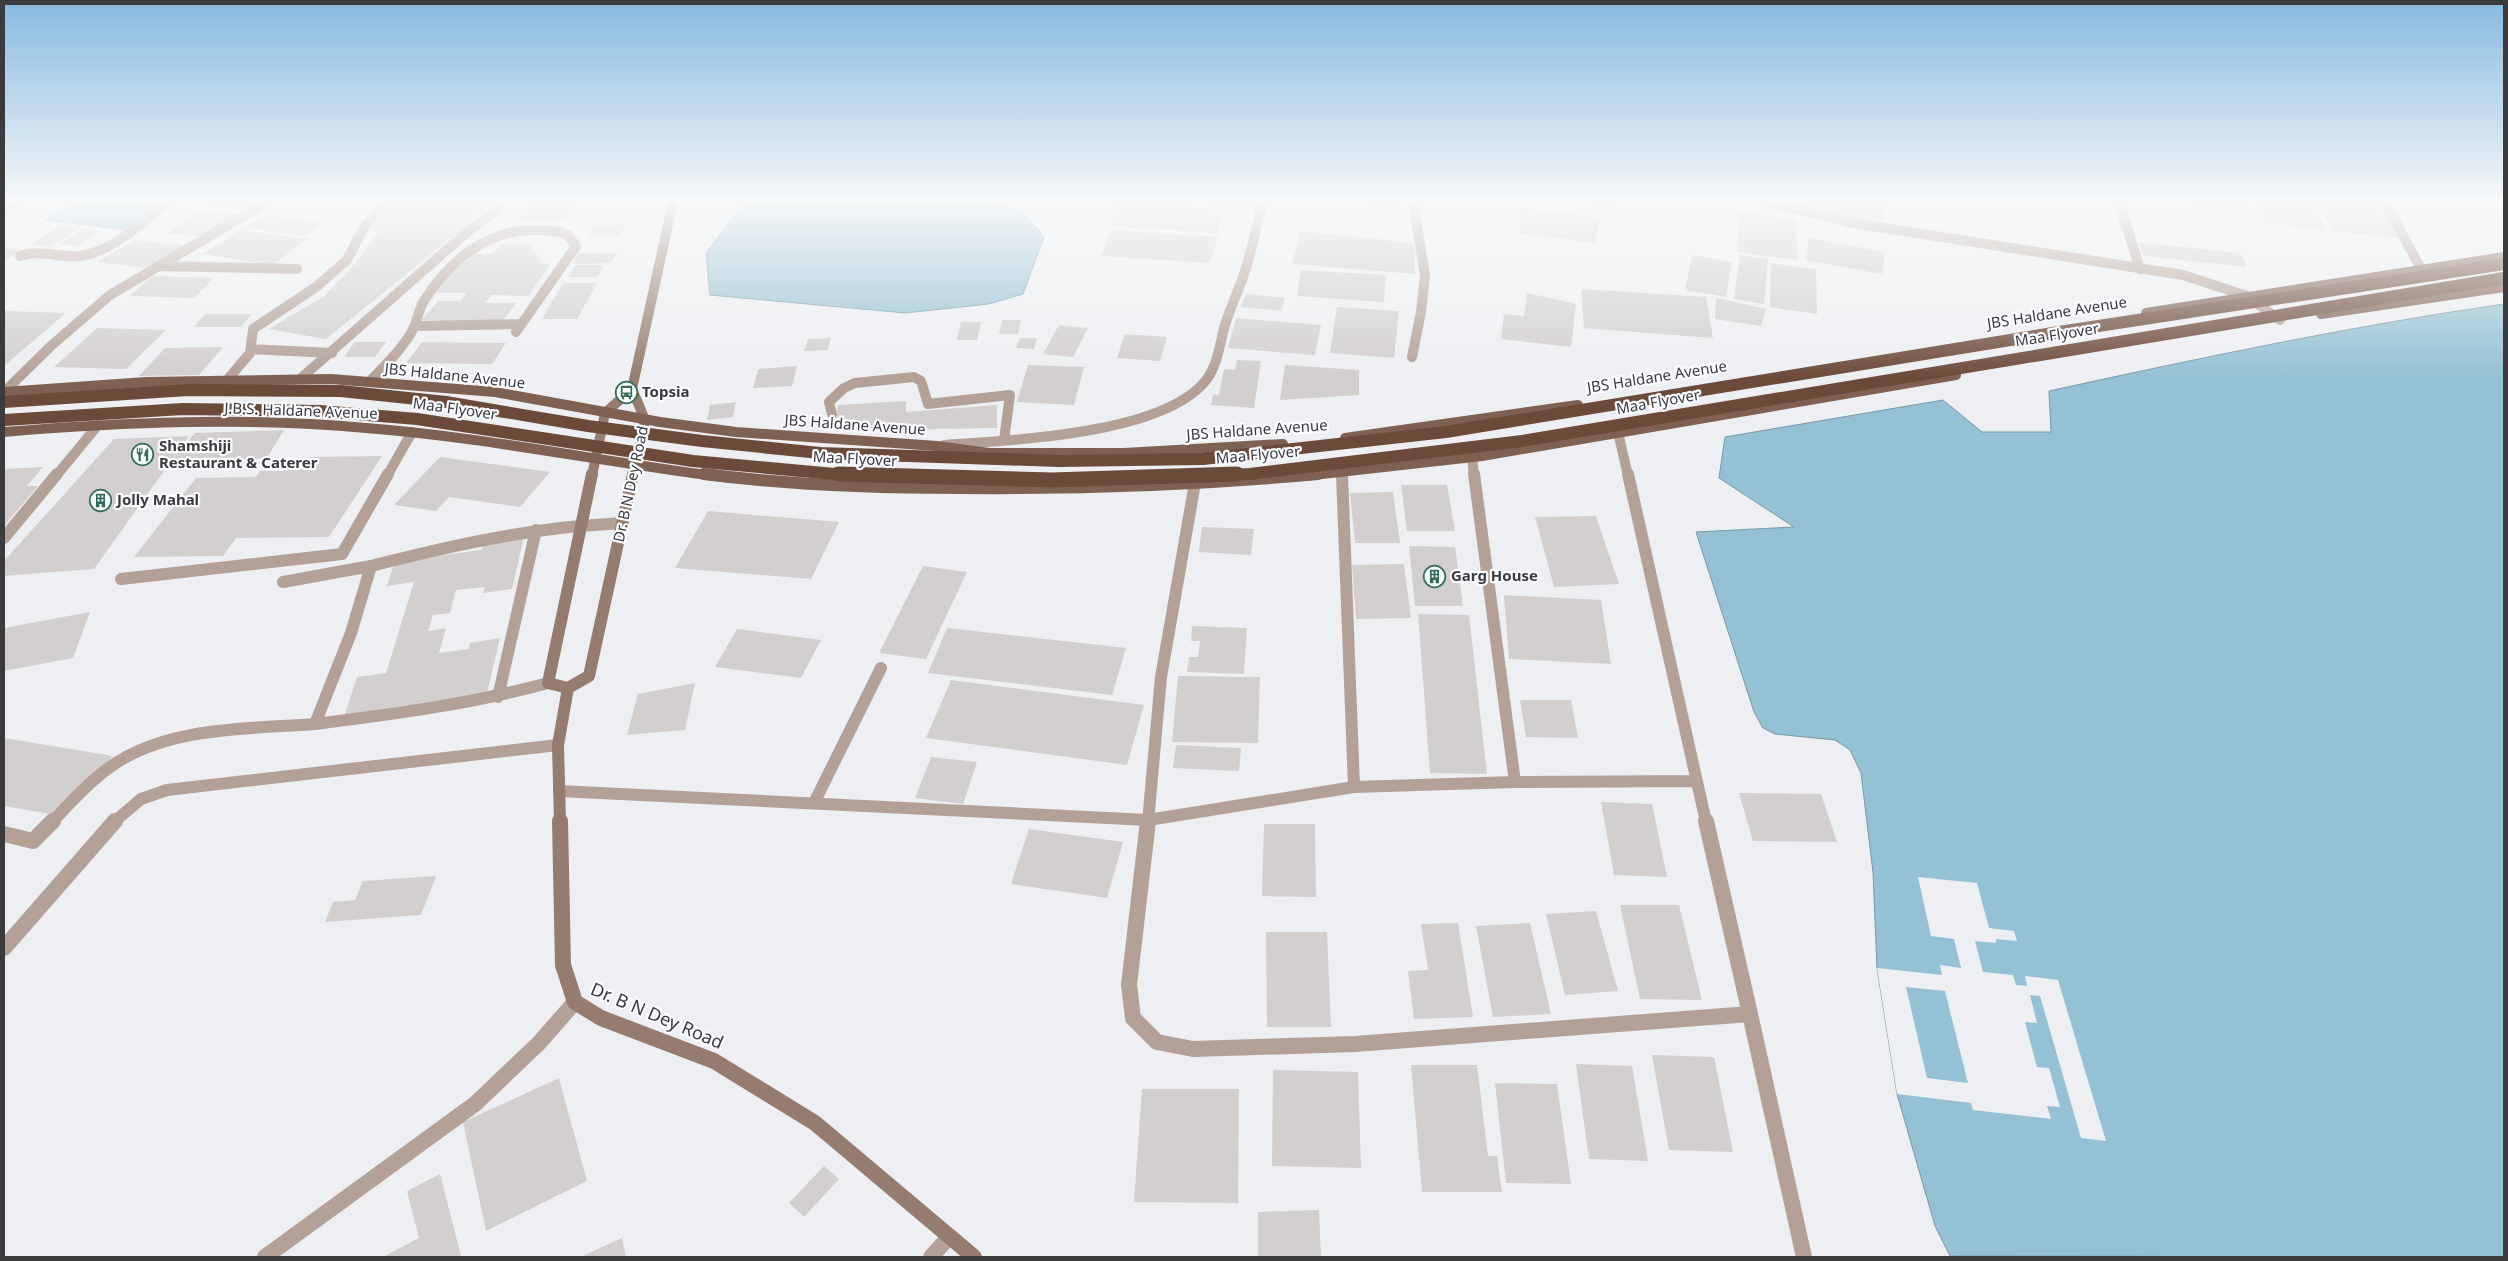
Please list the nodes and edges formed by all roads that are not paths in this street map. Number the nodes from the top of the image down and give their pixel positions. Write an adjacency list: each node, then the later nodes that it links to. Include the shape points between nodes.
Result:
1 (169, 261): 14 (street)
2 (346, 261): 23 (street, via 316,287 253,329)
3 (435, 261): 24 (street)
4 (458, 261): 22 (street, via 432,288)
5 (567, 261): 22 (street, via 518,328)
6 (660, 261): 29 (main road)
7 (1248, 261): 40 (street, via 1220,348 1201,388 1173,406 1139,419)
8 (1423, 261): 25 (street, via 1425,275 1421,312)
9 (2094, 261): 16 (street)
10 (2138, 261): 16 (street)
11 (2417, 261): 17 (street)
12 (2477, 261): 17 (main road, JBS Haldane Avenue)
13 (2504, 264): 31 (highway, Maa Flyover, bridge, via 1446,432 1203,459 1059,461 820,453 702,441 446,402 340,391 188,390)
14 (160, 266): 15 (street); 30 (street, via 110,294)
15 (297, 268)
16 (2140, 268): 20 (street, via 2183,275)
17 (2421, 269): 20 (main road, JBS Haldane Avenue)
18 (2504, 278): 34 (highway, Maa Flyover, bridge, via 1522,441 1250,474 1043,480 876,477 776,470 417,419 320,411 183,409)
19 (2504, 287): 21 (main road)
20 (2247, 296): 21 (street); 41 (main road, JBS Haldane Avenue, via 1607,401 1324,441 1124,453 989,453)
21 (2280, 320): 39 (main road)
22 (415, 326): 28 (street)
23 (251, 349): 24 (street); 26 (street)
24 (332, 353): 27 (street)
25 (1412, 357)
26 (228, 379): 27 (main road, JBS Haldane Avenue); 30 (main road, JBS Haldane Avenue)
27 (300, 379): 28 (main road, JBS Haldane Avenue)
28 (369, 382): 32 (main road, JBS Haldane Avenue, via 495,392)
29 (632, 389): 32 (main road); 35 (main road, Dr. B N Dey Road)
30 (4, 392)
31 (4, 402)
32 (605, 413): 35 (main road, JBS Haldane Avenue); 43 (main road)
33 (832, 414): 40 (street, via 829,402 850,386 914,377 921,381 928,404 1010,395)
34 (4, 420)
35 (645, 420): 41 (main road, JBS Haldane Avenue, via 736,432); 44 (main road, Dr. B N Dey Road)
36 (98, 425): 37 (main road, J.B.S. Haldane Avenue); 38 (main road, J.B.S. Haldane Avenue, via 143,422 280,424); 50 (street)
37 (4, 432)
38 (412, 432): 43 (main road, J.B.S. Haldane Avenue); 52 (street, via 342,554)
39 (1618, 432): 42 (main road); 60 (street)
40 (1004, 440): 41 (street)
41 (936, 446)
42 (1472, 457): 45 (main road); 61 (street)
43 (594, 460): 44 (main road); 48 (main road)
44 (636, 466): 46 (main road, via 837,486 1099,489); 47 (main road, Dr. B N Dey Road)
45 (1342, 473): 46 (main road); 62 (street)
46 (1195, 483): 65 (street, via 1161,678)
47 (623, 522): 48 (street); 56 (main road, Dr. B N Dey Road, via 589,676)
48 (580, 526): 49 (street); 55 (main road)
49 (536, 530): 51 (street, via 464,542); 57 (street)
50 (4, 538)
51 (371, 566): 53 (street); 58 (street, via 352,633)
52 (121, 579)
53 (283, 582)
54 (881, 668): 64 (street)
55 (548, 683): 56 (main road); 57 (street)
56 (568, 688): 59 (main road, Dr. B N Dey Road)
57 (498, 698): 58 (street)
58 (315, 724): 66 (street, via 202,734 150,746 111,766 33,841)
59 (558, 745): 63 (main road, Dr. B N Dey Road); 67 (street, via 167,790 141,799 117,819)
60 (1697, 781): 61 (street); 69 (street)
61 (1516, 782): 62 (street)
62 (1354, 787): 65 (street)
63 (560, 791): 64 (street); 68 (main road, Dr. B N Dey Road, via 563,965)
64 (814, 803): 65 (street)
65 (1148, 820): 69 (street, via 1129,985 1133,1018 1157,1042 1193,1049 1355,1044)
66 (4, 834)
67 (4, 948)
68 (575, 1002): 70 (main road, Dr. B N Dey Road, via 601,1018 714,1060 815,1123); 71 (street, via 539,1043 475,1104)
69 (1750, 1014): 74 (street)
70 (948, 1237): 72 (street); 73 (main road, Dr. B N Dey Road)
71 (265, 1257)
72 (931, 1257)
73 (974, 1257)
74 (1804, 1257)

